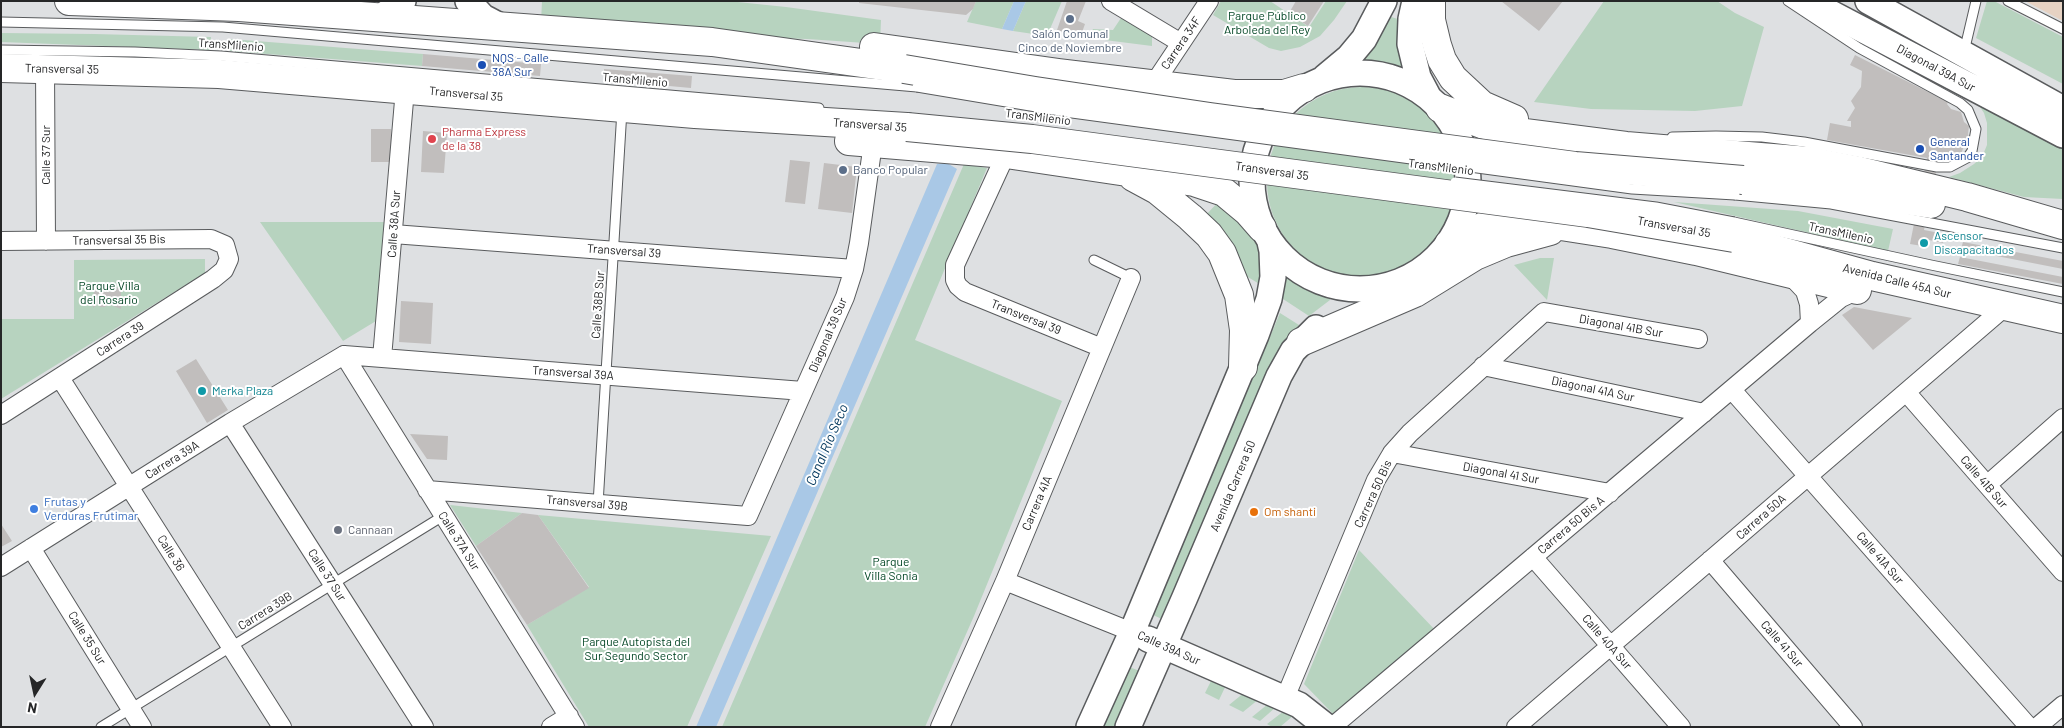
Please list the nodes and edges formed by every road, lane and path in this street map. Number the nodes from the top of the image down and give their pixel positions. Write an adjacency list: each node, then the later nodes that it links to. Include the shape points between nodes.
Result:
1 (69, 1): 14 (highway, via 225,6)
2 (403, 1): 14 (main road)
3 (468, 1): 16 (main road, via 483,17)
4 (1111, 1): 19 (street)
5 (1209, 1): 19 (street, Carrera 34F)
6 (1384, 1): 25 (main road, via 1364,39 1349,57)
7 (1415, 1): 28 (main road, via 1410,19 1410,44 1418,77)
8 (1431, 1): 36 (highway, via 1433,32 1442,60 1453,78 1469,94 1482,105 1508,117)
9 (1788, 1): 34 (lane, via 1859,48 1968,110 1976,129 1972,151 1967,158 1950,167 1937,167 1762,137)
10 (1808, 1): 33 (main road, Diagonal 39A Sur)
11 (1868, 1): 21 (main road, Diagonal 39A Sur)
12 (1976, 1): 21 (lane)
13 (2008, 1): 17 (lane)
14 (381, 17): 16 (highway)
15 (1, 22): 24 (lane, TransMilenio, via 223,27)
16 (502, 27): 18 (highway)
17 (2063, 29)
18 (712, 42): 24 (highway); 26 (highway, via 836,44 900,49)
19 (1181, 43): 26 (street, Carrera 34F)
20 (1, 50): 30 (lane, TransMilenio, via 220,56)
21 (1964, 55): 31 (main road, Diagonal 39A Sur)
22 (1, 68): 23 (highway, Transversal 35)
23 (45, 68): 27 (highway, Transversal 35, via 219,74); 50 (street, Calle 37 Sur)
24 (910, 78): 43 (highway, bridge, via 1035,91)
25 (1313, 84): 26 (highway, via 1284,94 1251,95); 28 (main road, via 1349,73 1377,74 1404,82); 48 (main road, via 1283,104 1266,126 1256,150 1251,176 1253,203)
26 (1153, 85)
27 (405, 89): 29 (highway, Transversal 35); 47 (street, Calle 38A Sur)
28 (1434, 102): 36 (highway, via 1484,125); 51 (main road, via 1455,128 1465,150 1469,174 1468,199)
29 (622, 108): 32 (highway, Transversal 35); 53 (lane, Calle 38B Sur)
30 (826, 109)
31 (2063, 109)
32 (695, 114): 37 (highway, via 798,134); 46 (highway, Transversal 35, bridge, via 907,127 1032,140)
33 (2063, 135)
34 (1667, 138)
35 (1649, 139): 36 (lane)
36 (1590, 142): 44 (highway, via 1783,159 1860,170)
37 (873, 143): 38 (highway); 56 (street, Diagonal 39 Sur)
38 (1006, 154): 41 (highway); 69 (street, Transversal 39, via 955,265 955,280 965,292)
39 (1242, 155): 40 (lane)
40 (1262, 158)
41 (1118, 169): 48 (highway, via 1214,187 1237,202); 73 (highway, via 1167,197 1209,235 1222,253 1241,303)
42 (1449, 181): 46 (lane, TransMilenio, bridge, via 1656,207)
43 (1739, 187): 44 (highway, via 1817,187); 52 (lane, TransMilenio)
44 (2063, 226)
45 (1572, 228): 51 (highway, via 1535,222 1497,222); 57 (highway, via 1696,251); 68 (highway, via 1538,233 1475,256 1416,293)
46 (1734, 230): 59 (highway, Avenida Calle 45A Sur); 62 (lane, TransMilenio)
47 (394, 234): 53 (street, Transversal 39); 71 (street, Calle 38A Sur)
48 (1266, 235): 60 (main road, via 1290,263 1322,282 1365,289); 73 (main road, via 1272,251 1273,277 1269,299)
49 (1, 241): 50 (street, Transversal 35 Bis)
50 (46, 241): 54 (street, Transversal 35 Bis, via 211,239 222,242)
51 (1449, 244): 60 (main road, via 1411,277)
52 (2063, 248)
53 (614, 250): 56 (street, Transversal 39); 74 (lane, Calle 38B Sur)
54 (228, 255): 75 (street, Carrera 39, via 224,270 213,279)
55 (1094, 260): 58 (lane)
56 (854, 269): 77 (street, Diagonal 39 Sur, via 834,324)
57 (1788, 273): 61 (highway); 66 (street, via 1805,291)
58 (1131, 278): 69 (street, Carrera 41A)
59 (1902, 283): 61 (street, Carrera 50 Bis A); 63 (highway, Avenida Calle 45A Sur)
60 (1387, 286): 68 (main road, Avenida Carrera 50, via 1333,316)
61 (1857, 290): 66 (street, Carrera 50 Bis A, via 1841,298)
62 (2063, 292)
63 (2005, 307): 65 (highway, Avenida Calle 45A Sur); 78 (street, Carrera 50A)
64 (1544, 312): 67 (street, Diagonal 41B Sur); 72 (street, Carrera 50 Bis)
65 (2063, 319)
66 (1810, 323): 76 (street, Carrera 50 Bis A)
67 (1698, 339)
68 (1301, 342): 100 (main road, Avenida Carrera 50, via 1279,376)
69 (1102, 348): 97 (street, Carrera 41A)
70 (344, 355): 71 (street, Transversal 39A); 82 (street, Carrera 39A); 87 (street, Calle 37A Sur)
71 (382, 358): 74 (street, Transversal 39A)
72 (1483, 366): 79 (street, Diagonal 41A Sur); 83 (street, Carrera 50 Bis)
73 (1243, 367): 99 (main road)
74 (606, 375): 77 (street, Transversal 39A); 89 (lane, Calle 38B Sur)
75 (60, 378): 80 (street, Carrera 39); 86 (street, Calle 36)
76 (1732, 390): 79 (street, Carrera 50 Bis A); 84 (street, Calle 41A Sur)
77 (803, 391): 91 (street, Diagonal 39 Sur)
78 (1906, 392): 84 (street, Carrera 50A); 85 (street, Calle 41B Sur)
79 (1704, 413): 88 (street, Carrera 50 Bis A)
80 (1, 415)
81 (2063, 418): 85 (street)
82 (230, 424): 86 (street, Carrera 39A); 98 (street, Calle 37 Sur)
83 (1392, 453): 88 (street, Diagonal 41 Sur); 103 (street, Carrera 50 Bis, via 1376,480)
84 (1808, 476): 94 (street, Carrera 50A); 120 (street, Calle 41A Sur)
85 (1987, 485): 96 (street, Calle 41B Sur)
86 (129, 487): 92 (street, Carrera 39A); 102 (street, Calle 36)
87 (427, 490): 89 (street, Transversal 39B); 90 (street, Calle 37A Sur)
88 (1610, 493): 93 (street, Carrera 50 Bis A)
89 (598, 504): 91 (street, Transversal 39B)
90 (443, 516): 98 (lane, Carrera 39B); 106 (street, Calle 37A Sur)
91 (748, 516)
92 (31, 548): 95 (street, Carrera 39A); 105 (street, Calle 35 Sur)
93 (1533, 557): 101 (street, Calle 40A Sur); 116 (street, Carrera 50 Bis A)
94 (1710, 560): 101 (street, Carrera 50A); 119 (street, Calle 41 Sur)
95 (1, 567)
96 (2063, 572)
97 (1005, 581): 99 (street, Calle 39A Sur); 112 (street, Carrera 41A)
98 (333, 584): 102 (lane, Carrera 39B); 110 (street, Calle 37 Sur)
99 (1132, 632): 100 (main road, Calle 39A Sur); 113 (main road)
100 (1164, 645): 103 (main road, Calle 39A Sur); 114 (main road, Avenida Carrera 50)
101 (1610, 646): 117 (street, Carrera 50A); 118 (street, Calle 40A Sur)
102 (231, 647): 105 (lane, Carrera 39B); 109 (street, Calle 36)
103 (1285, 698): 115 (main road, Calle 39A Sur, via 1309,711)
104 (2063, 705): 121 (street)
105 (131, 708): 107 (lane, Carrera 39B); 108 (street, Calle 35 Sur)
106 (572, 721): 111 (street)
107 (101, 727)
108 (142, 727)
109 (282, 727)
110 (424, 727)
111 (552, 727)
112 (940, 727)
113 (1089, 727)
114 (1128, 727)
115 (1327, 727)
116 (1332, 727)
117 (1516, 727)
118 (1681, 727)
119 (1853, 727)
120 (2029, 727)
121 (2037, 727)

